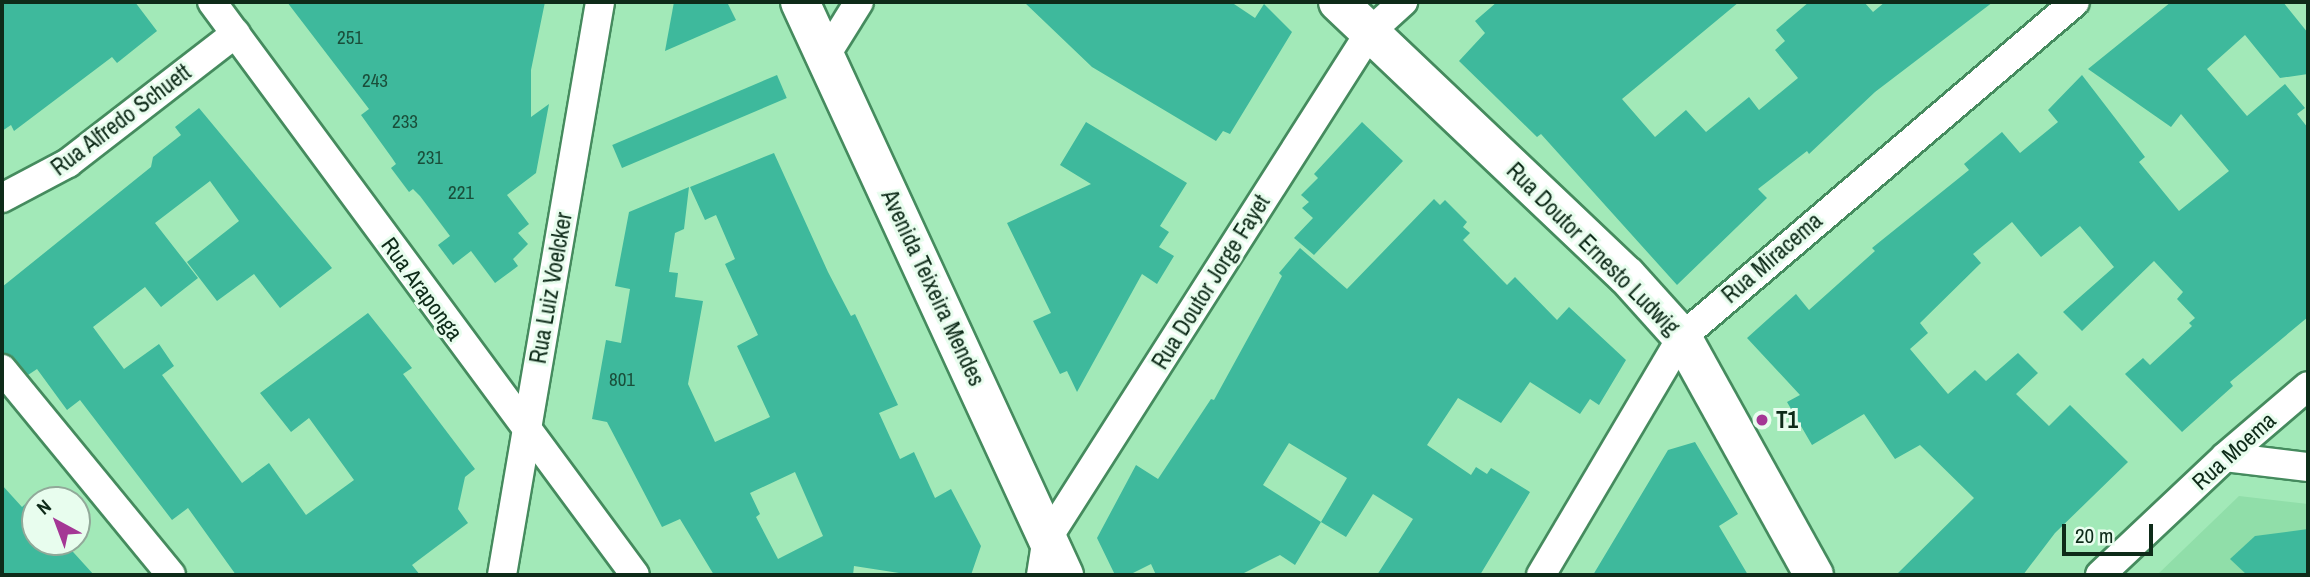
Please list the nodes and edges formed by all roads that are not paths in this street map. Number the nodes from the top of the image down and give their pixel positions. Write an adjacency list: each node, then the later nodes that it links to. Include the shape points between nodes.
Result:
1 (212, 2): 9 (street, Rua Araponga)
2 (600, 2): 15 (street, Rua Luiz Voelcker)
3 (800, 2): 10 (street, Avenida Teixeira Mendes)
4 (859, 2): 10 (street)
5 (1338, 2): 8 (street, Rua Doutor Ernesto Ludwig)
6 (1403, 2): 8 (street, Rua Doutor Jorge Fayet)
7 (2075, 2): 12 (street, Rua Miracema)
8 (1370, 32): 12 (street, Rua Doutor Ernesto Ludwig, via 1627,276); 18 (street, Rua Doutor Jorge Fayet)
9 (236, 33): 11 (street, Rua Alfredo Schuett, via 68,163); 15 (street, Rua Araponga)
10 (826, 55): 18 (street, Avenida Teixeira Mendes)
11 (2, 198)
12 (1682, 337): 23 (street, Rua Miracema); 24 (street, Rua Doutor Ernesto Ludwig)
13 (2, 369): 19 (street)
14 (2308, 386): 16 (street, Rua Moema)
15 (526, 432): 20 (street, Rua Luiz Voelcker); 21 (street, Rua Araponga)
16 (2225, 457): 17 (street); 25 (street, Rua Moema)
17 (2308, 467)
18 (1044, 557): 22 (street, Avenida Teixeira Mendes)
19 (171, 575)
20 (502, 575)
21 (635, 575)
22 (1064, 575)
23 (1541, 575)
24 (1814, 575)
25 (2100, 575)

